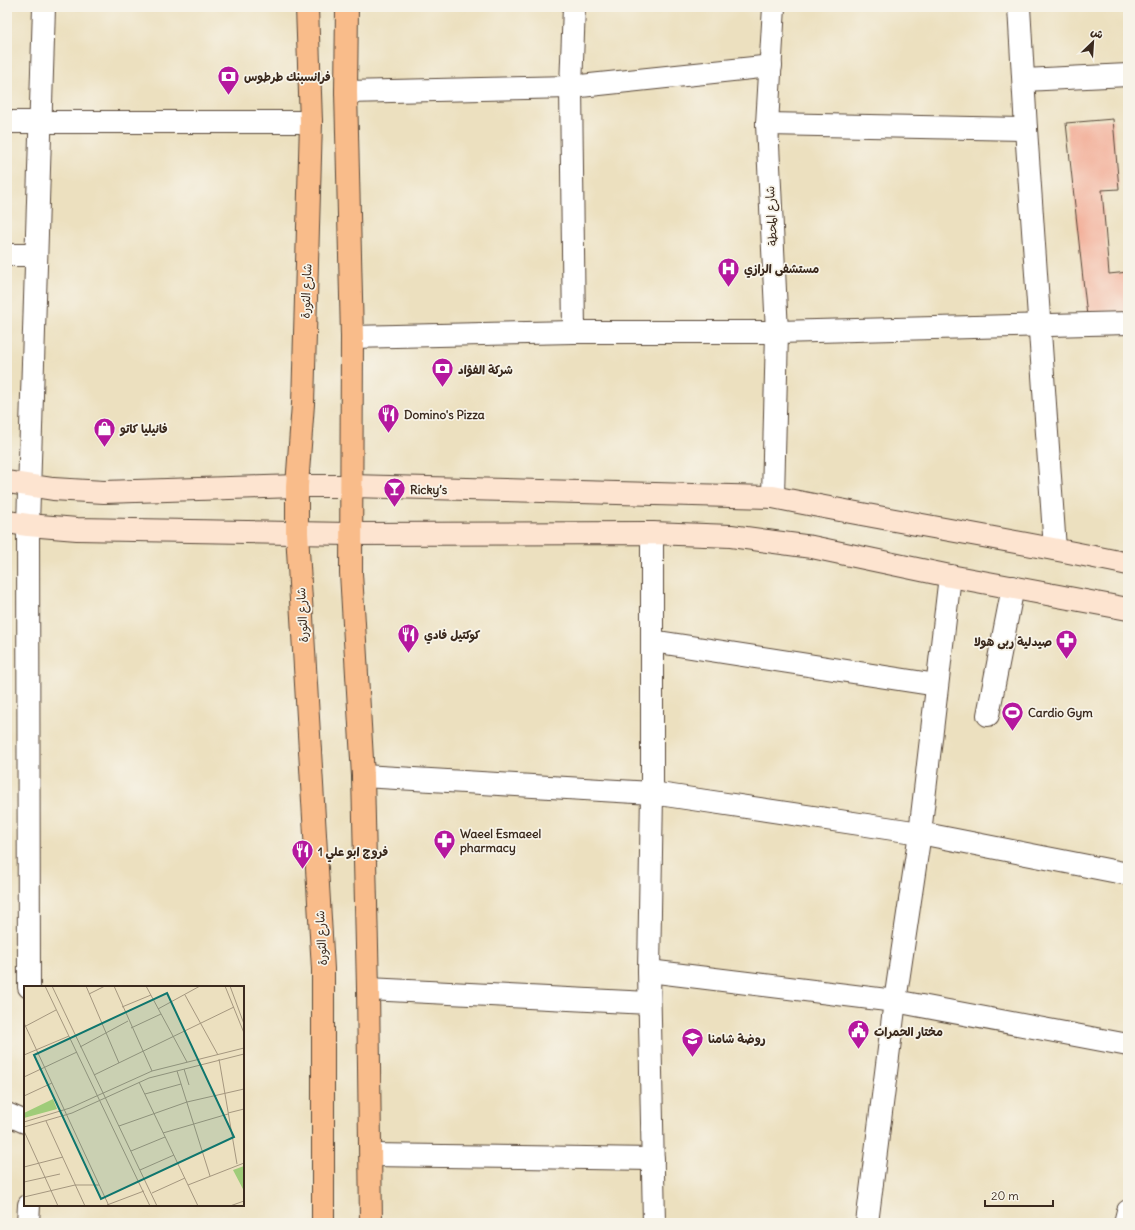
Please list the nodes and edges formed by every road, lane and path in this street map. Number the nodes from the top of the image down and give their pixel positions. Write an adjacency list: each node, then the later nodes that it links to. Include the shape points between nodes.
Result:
1 (44, 7): 12 (street)
2 (307, 7): 14 (main road, شارع الثورة)
3 (347, 7): 11 (main road)
4 (574, 7): 10 (street)
5 (774, 7): 7 (street, شارع المحطة)
6 (1019, 7): 9 (street)
7 (771, 66): 10 (street); 15 (street, شارع المحطة)
8 (1128, 75): 9 (street)
9 (1024, 80): 16 (street)
10 (571, 87): 11 (street); 21 (street)
11 (346, 92): 23 (main road)
12 (41, 121): 13 (street); 14 (street); 18 (street)
13 (7, 122)
14 (311, 122): 26 (main road, شارع الثورة)
15 (767, 124): 16 (street); 22 (street, شارع المحطة)
16 (1026, 129): 20 (street)
17 (7, 255): 18 (street)
18 (36, 255): 25 (street)
19 (1128, 323): 20 (street)
20 (1040, 325): 22 (street); 34 (street)
21 (574, 332): 22 (street); 23 (street)
22 (777, 332): 28 (street, شارع المحطة)
23 (352, 337): 27 (main road)
24 (7, 482): 25 (main road)
25 (30, 485): 26 (main road, via 104,492); 30 (street)
26 (297, 486): 27 (main road); 31 (main road, شارع الثورة)
27 (352, 486): 28 (main road); 33 (main road)
28 (773, 497): 34 (main road)
29 (7, 522): 30 (main road)
30 (28, 525): 31 (main road, via 77,529); 47 (street)
31 (297, 533): 33 (main road); 59 (main road, شارع الثورة, via 323,969)
32 (652, 533): 33 (main road); 36 (main road, via 731,536 812,547); 39 (street)
33 (350, 534): 42 (main road)
34 (1055, 549): 35 (main road)
35 (1128, 564)
36 (950, 576): 37 (main road); 40 (street)
37 (1013, 588): 38 (main road); 41 (street)
38 (1128, 609)
39 (652, 641): 40 (street); 43 (street)
40 (938, 685): 44 (street)
41 (988, 715)
42 (363, 776): 43 (street); 48 (main road)
43 (652, 793): 44 (street); 46 (street)
44 (920, 833): 45 (street); 49 (street)
45 (1128, 874)
46 (649, 971): 49 (street); 50 (street)
47 (29, 986)
48 (368, 989): 50 (street); 54 (main road)
49 (895, 1001): 51 (street); 62 (street)
50 (649, 1004): 55 (street)
51 (1128, 1045)
52 (7, 1114): 53 (street)
53 (24, 1122)
54 (371, 1155): 55 (street); 60 (main road)
55 (653, 1159): 61 (street)
56 (28, 1206): 58 (street)
57 (1128, 1211): 63 (street)
58 (28, 1223)
59 (323, 1223)
60 (371, 1223)
61 (654, 1223)
62 (867, 1223)
63 (1125, 1223)

